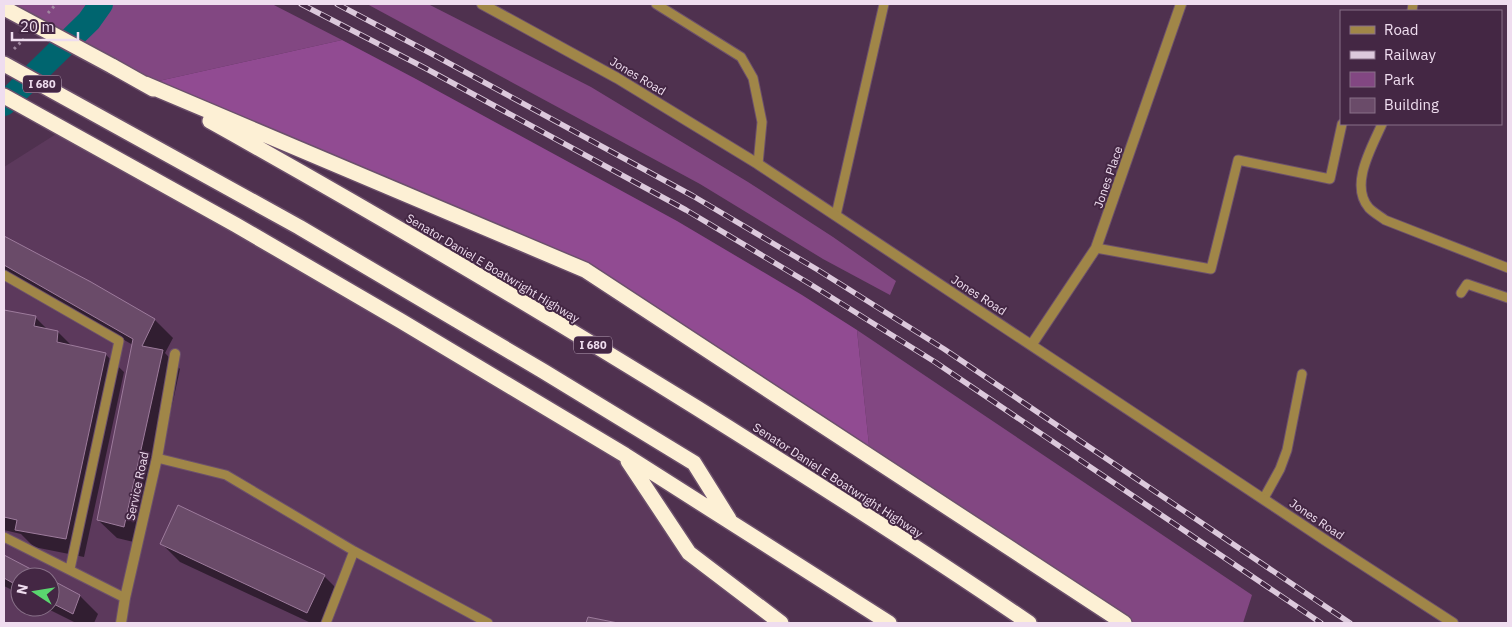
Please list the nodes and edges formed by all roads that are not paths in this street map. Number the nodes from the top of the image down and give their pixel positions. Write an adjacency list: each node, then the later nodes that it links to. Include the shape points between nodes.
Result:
1 (482, 4): 11 (street, Jones Road, via 617,78)
2 (656, 4): 11 (lane, via 741,57 753,78 762,122)
3 (884, 4): 12 (lane)
4 (1181, 4): 13 (street, Jones Place)
5 (4, 8): 7 (highway, Senator Daniel E Boatwright Highway / I 680, bridge)
6 (4, 64): 24 (highway, I 680, via 299,227 694,463)
7 (145, 84): 34 (highway, Senator Daniel E Boatwright Highway / I 680, via 395,227 632,369 809,479); 35 (highway, via 585,270)
8 (4, 96): 21 (highway, I 680, via 319,272)
9 (1342, 125): 13 (lane, via 1330,179 1238,160 1211,268)
10 (1382, 125): 14 (lane, via 1361,179 1368,208 1385,220)
11 (758, 164): 12 (street, Jones Road)
12 (836, 214): 18 (street, Jones Road)
13 (1096, 248): 18 (street, Jones Place)
14 (1508, 268)
15 (4, 275): 27 (lane, via 119,341)
16 (1461, 292): 17 (lane, via 1467,284)
17 (1508, 298)
18 (1032, 344): 23 (street, Jones Road)
19 (174, 354): 22 (street, Service Road)
20 (1302, 374): 23 (lane, via 1287,450)
21 (625, 455): 24 (highway, I 680); 32 (highway, via 689,553)
22 (157, 458): 26 (lane, via 226,475); 28 (street, Service Road)
23 (1264, 498): 36 (street, Jones Road)
24 (731, 522): 33 (highway, I 680)
25 (4, 537): 27 (lane)
26 (354, 551): 30 (lane); 31 (lane)
27 (70, 570): 28 (lane)
28 (125, 598): 29 (street, Service Road)
29 (121, 623)
30 (326, 623)
31 (488, 623)
32 (781, 623)
33 (889, 623)
34 (1029, 623)
35 (1124, 623)
36 (1453, 623)

